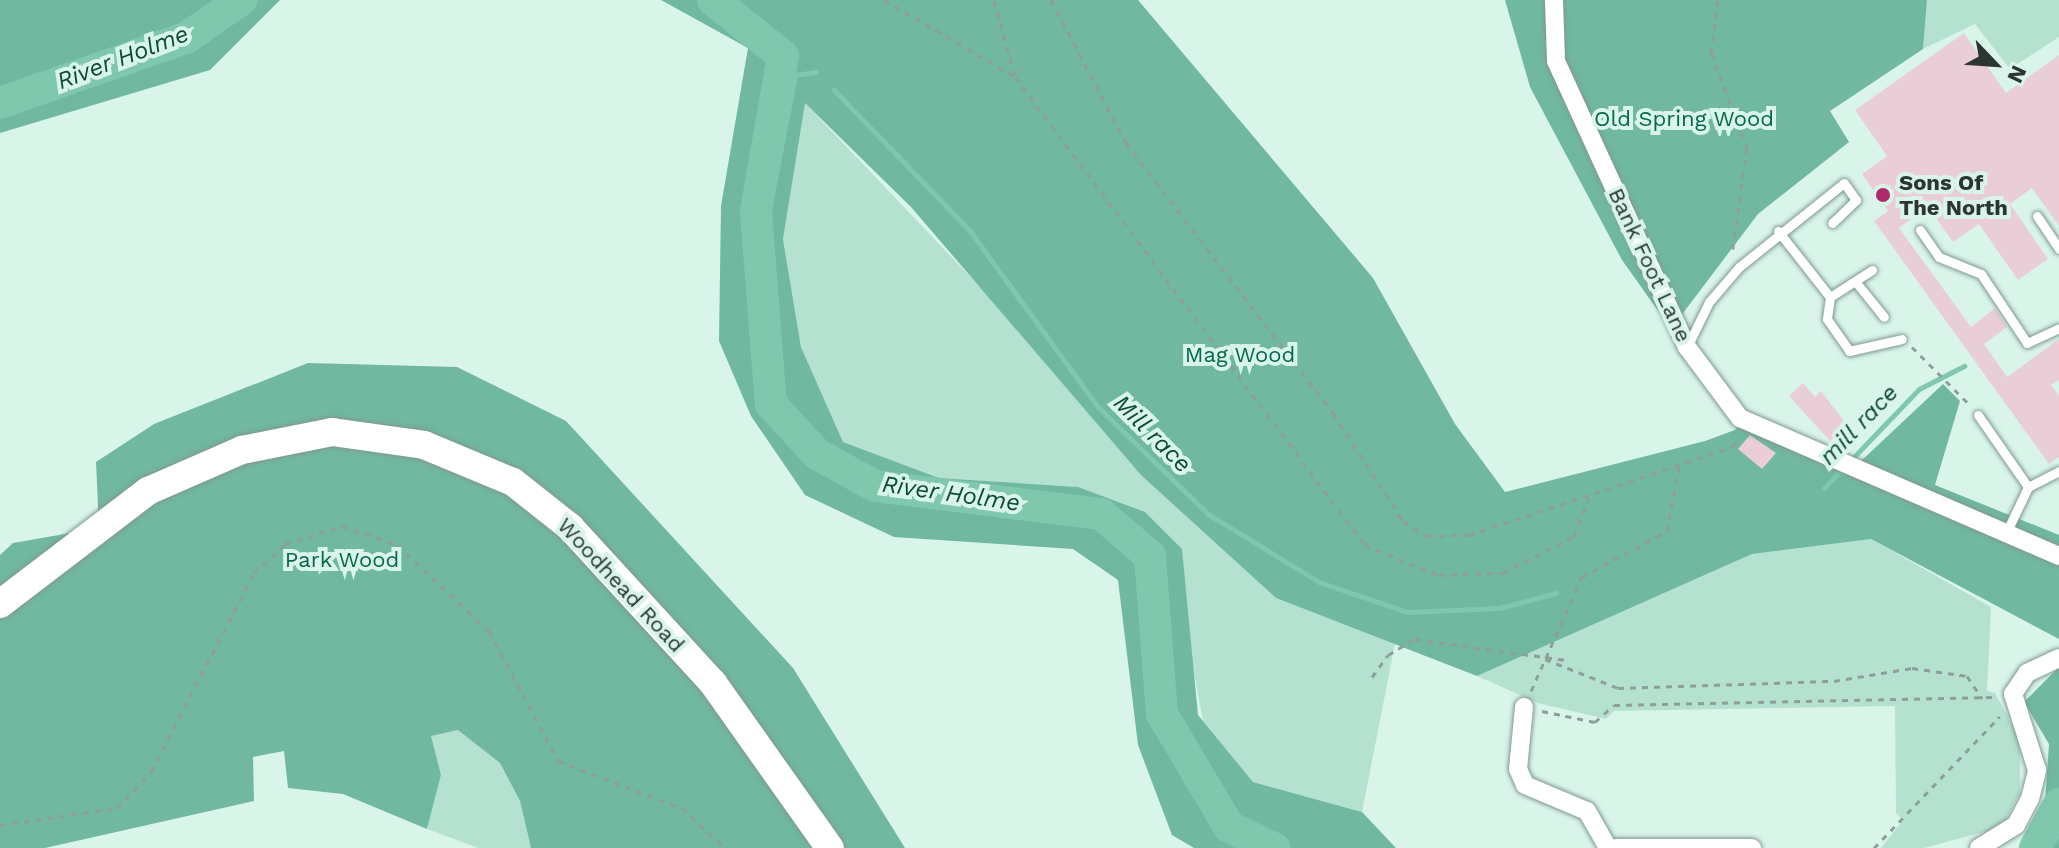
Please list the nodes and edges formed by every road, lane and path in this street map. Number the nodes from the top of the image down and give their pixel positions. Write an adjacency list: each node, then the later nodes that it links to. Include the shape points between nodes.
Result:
1 (884, 0): 6 (path)
2 (994, 0): 6 (path)
3 (1051, 0): 25 (path, via 1126,143 1333,413 1403,521 1427,536 1469,535)
4 (1554, 0): 19 (street, Bank Foot Lane, via 1556,61)
5 (1718, 0): 12 (path, via 1711,53 1747,148 1731,256)
6 (1015, 77): 25 (path, via 1365,545 1439,575 1503,573 1574,536)
7 (2037, 216): 11 (lane)
8 (1832, 223): 10 (lane, via 1856,200 1844,183)
9 (1920, 230): 17 (lane, via 1939,257 1981,274 2027,343)
10 (1778, 231): 12 (lane); 15 (lane)
11 (2059, 249)
12 (1739, 267): 19 (lane, via 1709,302)
13 (1872, 270): 14 (lane)
14 (1855, 281): 15 (lane); 16 (lane)
15 (1830, 297): 18 (lane, via 1827,319 1853,353)
16 (1884, 317)
17 (2059, 328)
18 (1902, 339): 20 (path, via 1936,366)
19 (1687, 347): 21 (street, Bank Foot Lane)
20 (1978, 415): 24 (lane)
21 (1750, 424): 22 (path, via 1732,447); 26 (street, Bank Foot Lane)
22 (1679, 466): 25 (path); 30 (path, via 1667,531 1582,577)
23 (2059, 471): 24 (lane)
24 (2028, 487): 26 (lane)
25 (1589, 498)
26 (2006, 533): 27 (street, Bank Foot Lane)
27 (2059, 556)
28 (0, 604): 38 (main road, Woodhead Road, via 148,491 242,450 332,432 424,445 513,482 570,527 713,683)
29 (2059, 658): 34 (street, via 2027,673)
30 (1545, 659): 31 (path); 32 (path, via 1415,639 1388,655); 33 (path, via 1618,688 1834,681 1912,668 1967,676); 35 (path)
31 (1566, 660)
32 (1372, 677)
33 (1982, 698): 34 (path); 35 (path, via 1614,705 1595,722)
34 (2013, 698): 42 (path); 43 (street, via 2037,770 2016,825)
35 (1524, 707): 39 (street, via 1518,769 1525,785 1587,811)
36 (0, 825): 37 (path, via 117,808 151,772 254,573 285,544 342,526 397,545 489,631 558,761 682,808)
37 (725, 848)
38 (830, 848)
39 (1608, 848)
40 (1616, 848): 41 (street)
41 (1752, 848)
42 (1874, 848)
43 (1979, 848)

